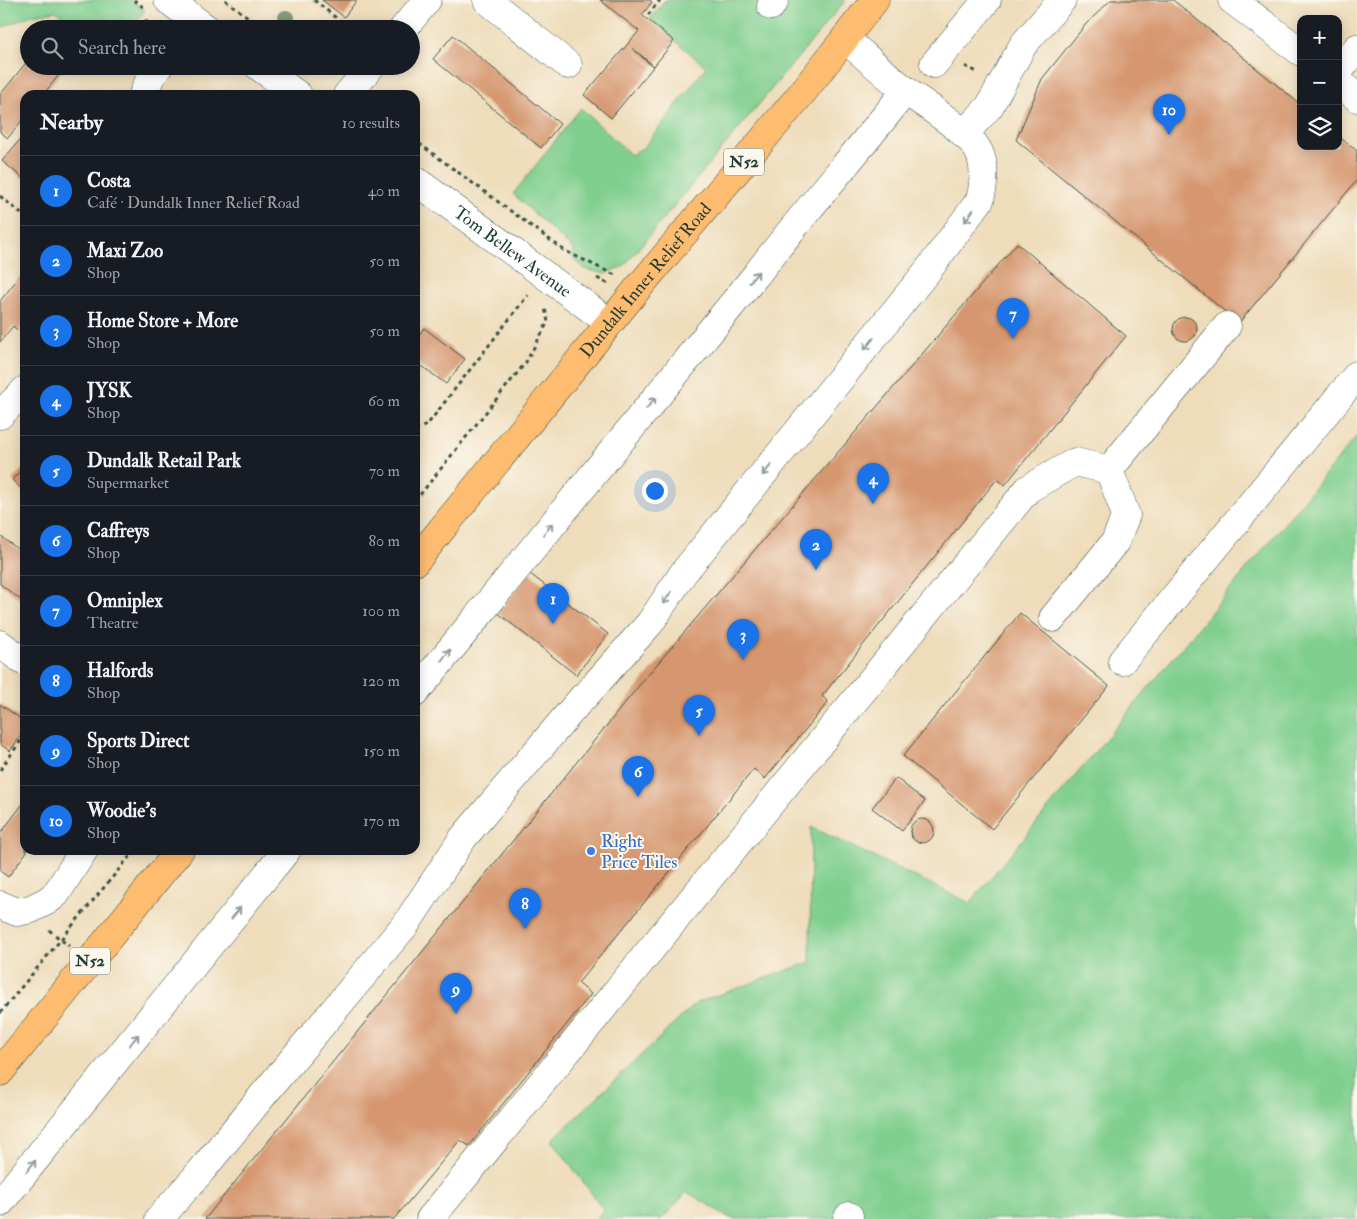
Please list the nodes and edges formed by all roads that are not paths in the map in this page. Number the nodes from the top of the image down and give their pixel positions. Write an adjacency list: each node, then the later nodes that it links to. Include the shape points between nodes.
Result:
1 (427, 0): 9 (street)
2 (487, 0): 14 (street)
3 (875, 0): 10 (main road, Dundalk Inner Relief Road / N52)
4 (987, 0): 13 (street)
5 (1062, 0): 25 (street, via 1023,46 989,107)
6 (1232, 0): 12 (street)
7 (153, 8): 8 (street)
8 (182, 20)
9 (410, 20)
10 (845, 39): 23 (street); 27 (main road, Dundalk Inner Relief Road / N52)
11 (1357, 48): 15 (street)
12 (1297, 49)
13 (934, 64)
14 (568, 65)
15 (1342, 67)
16 (152, 75): 20 (street)
17 (270, 75): 21 (street)
18 (364, 75): 22 (street)
19 (1342, 85): 24 (street)
20 (145, 90)
21 (291, 90)
22 (351, 90)
23 (906, 90): 25 (street); 36 (street, one-way to 23, via 756,275 792,226)
24 (1357, 98)
25 (964, 134): 43 (street, one-way to 43, via 979,150 984,187 980,200 930,269 684,572 650,623 583,696 463,838 406,924)
26 (420, 184): 27 (street, Tom Bellew Avenue, via 547,288)
27 (610, 323): 31 (main road, Dundalk Inner Relief Road / N52)
28 (1227, 326): 30 (street)
29 (1357, 375): 35 (street)
30 (1109, 470): 32 (street, via 1126,515 1115,542); 44 (street, via 1076,462 1028,489)
31 (420, 556)
32 (1054, 618)
33 (0, 644): 34 (street)
34 (20, 658)
35 (1122, 661)
36 (420, 687)
37 (81, 855): 40 (street, via 56,894 31,909)
38 (176, 855): 41 (main road, N52)
39 (283, 855): 42 (street, one-way to 39)
40 (12, 908)
41 (0, 1072)
42 (0, 1203)
43 (159, 1219)
44 (431, 1219)

